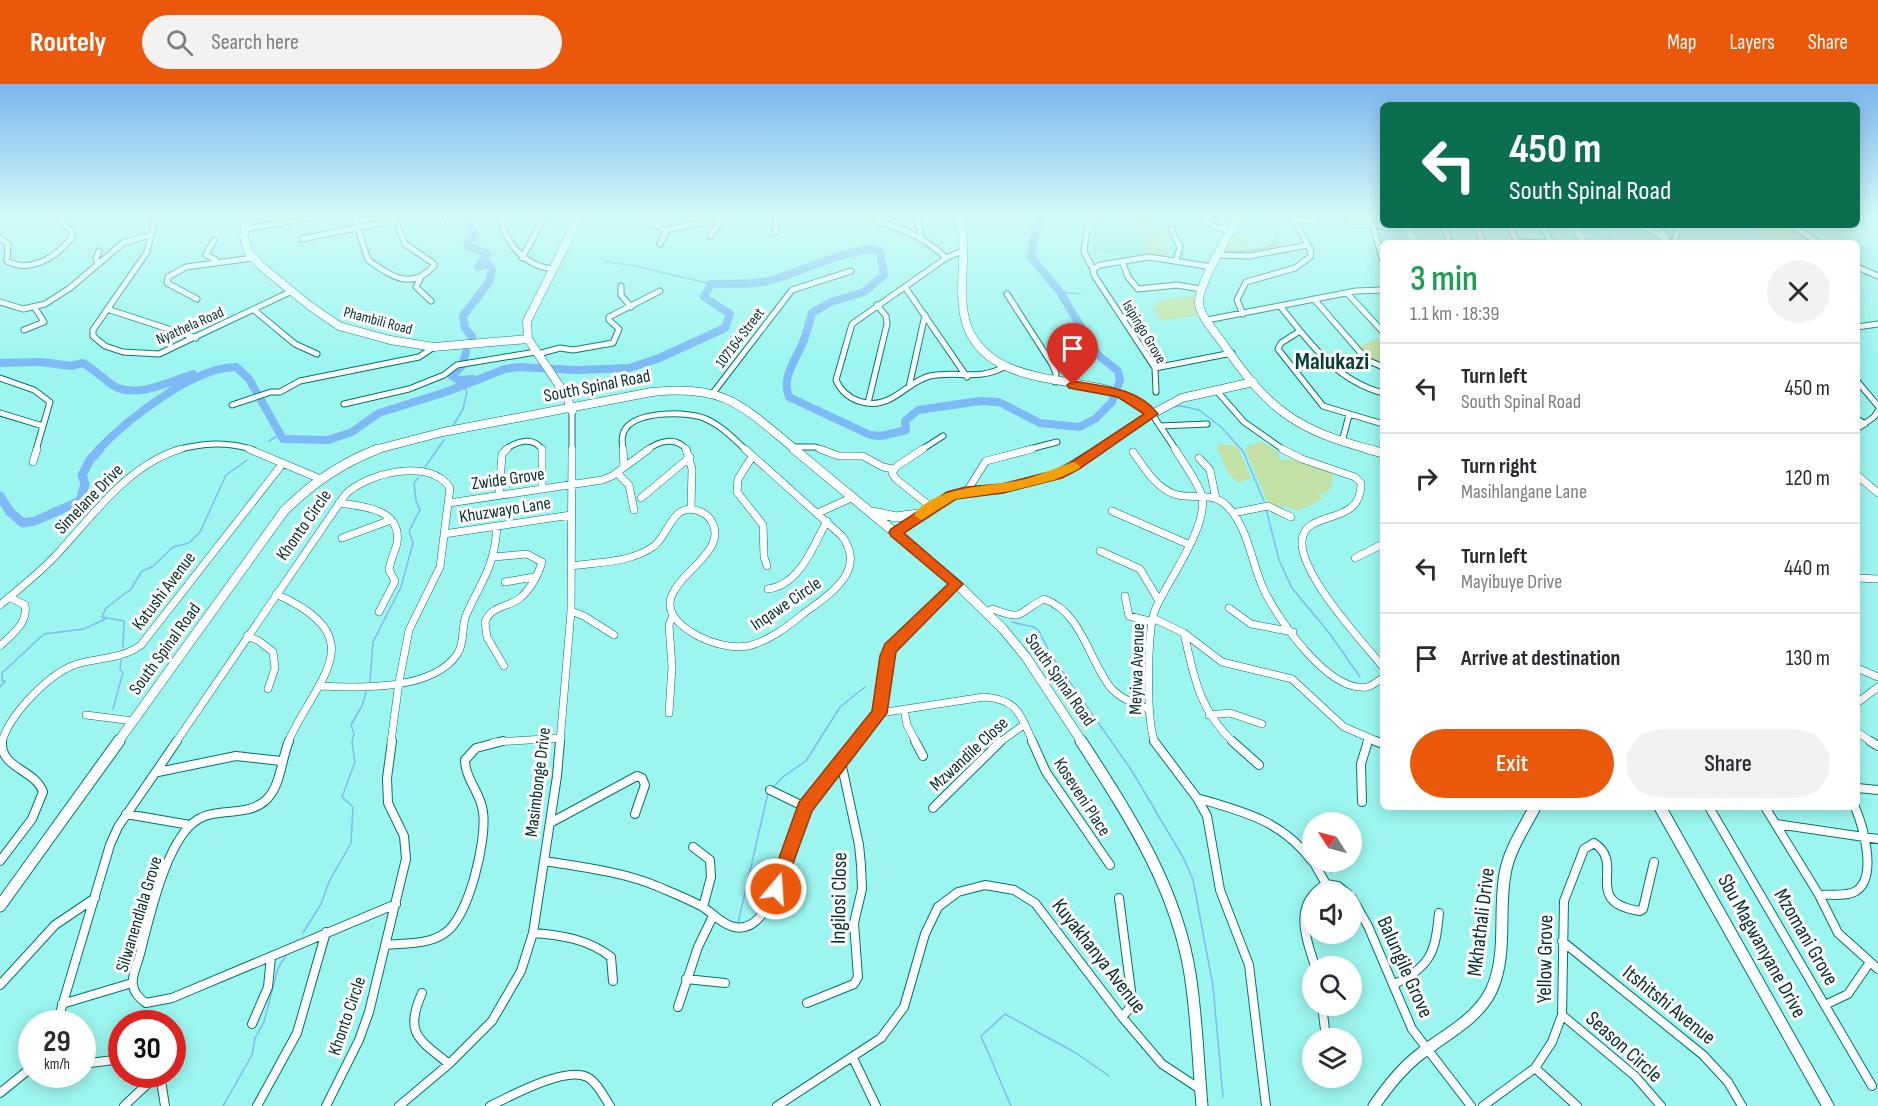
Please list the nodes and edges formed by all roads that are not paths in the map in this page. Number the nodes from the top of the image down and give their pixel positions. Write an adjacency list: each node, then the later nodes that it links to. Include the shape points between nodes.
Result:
1 (9, 264): 2 (street)
2 (38, 264)
3 (98, 264): 42 (street, via 70,288)
4 (139, 264): 43 (street, Nyathela Road)
5 (204, 264): 35 (street, via 186,267 168,277 167,283)
6 (260, 264): 31 (street, Phambili Road)
7 (374, 264): 25 (street, via 399,279)
8 (433, 264): 25 (street)
9 (529, 264): 21 (street)
10 (555, 264): 21 (street)
11 (938, 264): 28 (street)
12 (962, 264): 59 (street, via 965,325 981,348)
13 (1091, 264): 20 (street, Isipingo Grove)
14 (1111, 264): 20 (street)
15 (1123, 264): 29 (street, via 1139,290 1178,285)
16 (1192, 264): 19 (street)
17 (1214, 264): 19 (street)
18 (1302, 264): 45 (street, via 1246,282 1237,300)
19 (1212, 267): 29 (street)
20 (1093, 268): 61 (street, Isipingo Grove)
21 (552, 269): 54 (street, via 530,312)
22 (1860, 269): 24 (street); 26 (street)
23 (851, 271): 71 (street, 107164 Street, via 792,290)
24 (1878, 276)
25 (421, 277): 37 (street, via 416,287)
26 (1878, 282)
27 (621, 286): 41 (street, via 621,295)
28 (905, 286): 39 (street); 46 (street)
29 (1201, 289): 47 (street, via 1199,303)
30 (1380, 290): 33 (street)
31 (292, 291): 44 (street, Nyathela Road); 55 (street, Phambili Road, via 339,326)
32 (660, 291): 41 (street)
33 (1347, 293): 36 (street); 50 (street)
34 (1007, 294): 64 (street, via 1052,364)
35 (197, 299)
36 (1314, 299): 40 (street); 60 (street, via 1367,360)
37 (431, 301)
38 (0, 302): 42 (street, via 19,309)
39 (877, 305): 72 (street, via 887,324); 72 (street, via 850,327 836,380 842,392)
40 (1280, 306): 45 (street); 52 (street)
41 (631, 307): 58 (street, via 609,317 619,329 613,343)
42 (34, 308): 51 (street, via 44,322)
43 (106, 309): 53 (street); 53 (street, Nyathela Road, via 93,330 94,338 129,353 159,354)
44 (254, 310): 53 (street, Nyathela Road); 57 (street, via 295,344)
45 (1242, 314): 47 (street)
46 (925, 315): 62 (street); 67 (street)
47 (1207, 320): 56 (street)
48 (1878, 324): 49 (street)
49 (1860, 327)
50 (1380, 329)
51 (24, 330)
52 (1300, 331): 70 (street, via 1344,379); 79 (street, via 1281,343 1279,353 1321,403)
53 (196, 338)
54 (528, 339): 55 (street, Phambili Road); 58 (street)
55 (434, 347): 74 (street, via 408,360 300,381 280,392)
56 (1232, 353): 61 (street); 65 (street)
57 (317, 354)
58 (538, 354): 73 (street, via 458,365 409,389); 75 (street)
59 (1006, 366): 62 (street, via 987,376); 64 (street)
60 (1380, 366)
61 (1155, 368): 69 (street, Isipingo Grove)
62 (967, 377): 67 (street, via 930,376)
63 (0, 378): 84 (street, via 44,395 50,402)
64 (1055, 382): 78 (street, via 1121,394)
65 (1253, 382): 68 (street); 89 (street, via 1266,399 1292,420)
66 (1860, 385): 76 (street)
67 (909, 387): 72 (street, via 890,400)
68 (1216, 390): 78 (street, via 1182,398); 158 (street, via 1240,419 1269,441 1361,483 1356,505 1312,525 1302,542 1320,586)
69 (1156, 392)
70 (1380, 392)
71 (711, 393): 75 (street, South Spinal Road, via 664,393); 90 (street, South Spinal Road, via 735,402)
72 (868, 403)
73 (344, 404)
74 (232, 405)
75 (572, 409): 101 (street, South Spinal Road, via 386,445 346,460); 103 (street, Masimbonge Drive)
76 (1878, 409): 83 (street)
77 (0, 413): 84 (street)
78 (1152, 414): 85 (street); 105 (street, via 1058,474 1002,489)
79 (1349, 415): 81 (street); 89 (street)
80 (1860, 421): 83 (street)
81 (1380, 423)
82 (1208, 424): 85 (street)
83 (1865, 424): 86 (street)
84 (43, 426): 96 (street)
85 (1161, 426): 108 (street)
86 (1860, 427)
87 (943, 436): 99 (street)
88 (1057, 442): 105 (street, via 991,459 982,465)
89 (1342, 442): 92 (street)
90 (794, 447): 99 (street, via 815,447 839,456 863,456); 110 (street, South Spinal Road)
91 (1133, 452): 108 (street, via 1168,491)
92 (1380, 452)
93 (690, 457): 98 (street, via 682,444 665,441 652,445); 109 (street); 114 (street)
94 (752, 457): 98 (street, Inqawe Circle, via 710,421 668,414 642,418 627,426 622,435); 119 (street, Inqawe Circle); 135 (street, via 738,479 737,492 763,525)
95 (1199, 458): 111 (street, via 1209,468)
96 (33, 462)
97 (283, 463): 101 (street, Simelane Drive); 144 (street, Simelane Drive, via 223,443 190,447 147,464 120,485 50,560); 208 (street, Katushi Avenue, via 141,645 124,657 85,662 62,671 42,685 12,721 1,741 1,751 5,760 38,780 43,792 32,819)
98 (624, 467): 100 (street)
99 (893, 469): 116 (street, via 896,479)
100 (617, 473): 103 (street, Zwide Grove, via 607,479); 115 (street, via 629,485)
101 (318, 478): 174 (street, South Spinal Road, via 284,511)
102 (1860, 478): 106 (street)
103 (572, 485): 104 (street, Zwide Grove); 121 (street, Masimbonge Drive)
104 (542, 489): 107 (street, Zwide Grove); 107 (street, via 542,448 527,441 513,444 502,454)
105 (967, 491): 116 (street)
106 (1878, 493)
107 (499, 495): 113 (street, Zwide Grove)
108 (1202, 497): 111 (street); 129 (street, Meyiwa Avenue, via 1200,519)
109 (641, 498)
110 (853, 498): 118 (street, South Spinal Road); 119 (street)
111 (1216, 499): 120 (street)
112 (339, 503): 113 (street, Khonto Circle, via 351,489 369,479 415,471 444,478 450,488); 123 (street, via 379,511); 142 (street, Khonto Circle)
113 (449, 503): 127 (street, Khonto Circle)
114 (691, 508): 134 (street, via 679,512 662,538 647,551); 151 (street, via 712,521 716,536 672,592)
115 (634, 510)
116 (927, 510): 118 (street, via 896,517); 126 (street)
117 (1113, 511): 129 (street)
118 (871, 512): 126 (street, South Spinal Road)
119 (818, 513): 124 (street, Inqawe Circle)
120 (1233, 513): 122 (street, via 1264,506); 153 (street, via 1267,596)
121 (571, 515): 125 (street, Khuzwayo Lane); 134 (street, Masimbonge Drive)
122 (1292, 517)
123 (391, 520): 128 (street); 149 (street, via 397,537 389,570 395,581)
124 (827, 521): 141 (street, Inqawe Circle, via 799,570 780,588); 151 (street, Inqawe Circle, via 848,543 849,570 830,594 783,629 752,645 728,647 693,633)
125 (497, 527): 127 (street, Khuzwayo Lane); 132 (street)
126 (895, 532): 140 (street, South Spinal Road)
127 (444, 534): 163 (street, Khonto Circle, via 440,567 409,630)
128 (342, 538)
129 (1190, 544): 145 (street, Meyiwa Avenue)
130 (1380, 546): 133 (street)
131 (1100, 551): 145 (street, via 1140,569)
132 (494, 557): 136 (street, via 539,557 541,567); 163 (street, via 465,617 459,653 432,675)
133 (1355, 558)
134 (571, 566): 148 (street, Masimbonge Drive)
135 (767, 566)
136 (534, 577): 139 (street); 159 (street, via 520,598 495,608 486,618 484,628 491,647)
137 (1860, 579): 138 (street)
138 (1878, 579)
139 (505, 582)
140 (957, 584): 150 (street, South Spinal Road); 171 (street, via 890,648)
141 (768, 589)
142 (276, 594): 156 (street, Khonto Circle); 164 (street, via 302,605 324,624 329,662)
143 (1125, 596): 152 (street, via 1130,616)
144 (9, 597): 146 (street, Simelane Drive); 157 (street, via 25,605 26,616)
145 (1159, 601): 152 (street, Meyiwa Avenue)
146 (0, 605)
147 (1229, 608): 153 (street, via 1253,627)
148 (571, 611): 155 (street); 178 (street, Masimbonge Drive)
149 (379, 612)
150 (986, 612): 169 (street, via 993,609 1020,616 1044,599 1050,601 1077,625 1112,689); 253 (street, South Spinal Road, via 1026,657 1063,712 1130,816 1164,883 1190,974)
151 (673, 615): 170 (street, via 669,626)
152 (1153, 620): 154 (street); 169 (street, Meyiwa Avenue)
153 (1293, 632): 162 (street, via 1317,662 1344,683 1360,688)
154 (1184, 633): 173 (street, via 1200,697); 179 (street, via 1222,662 1292,679 1338,722)
155 (614, 635)
156 (247, 636): 166 (street, via 273,652 275,668); 186 (street, Khonto Circle)
157 (0, 646)
158 (1380, 662)
159 (504, 666)
160 (1860, 669): 161 (street)
161 (1878, 677)
162 (1380, 680)
163 (399, 682): 164 (street, via 362,687); 217 (street, Khonto Circle, via 386,793 407,849)
164 (320, 686): 183 (street, via 296,725)
165 (1878, 687): 167 (street)
166 (268, 689)
167 (1860, 701)
168 (904, 709): 171 (street, Koseveni Place); 175 (street, Koseveni Place, via 993,697 1013,704); 182 (street, via 907,725)
169 (1148, 709): 190 (street, Meyiwa Avenue, via 1154,741)
170 (669, 713)
171 (880, 713): 184 (street)
172 (86, 715): 174 (street)
173 (1209, 715): 176 (street, via 1230,713); 185 (street)
174 (133, 721): 218 (street, South Spinal Road)
175 (1025, 724): 193 (street, Mzwandile Close, via 1007,735); 211 (street, Koseveni Place, via 1046,772)
176 (1262, 724)
177 (1860, 734): 181 (street)
178 (561, 738): 201 (street, Masimbonge Drive); 226 (street, via 492,742 470,752 464,769 484,813 466,906 456,924 444,934)
179 (1368, 739): 180 (street); 191 (street, via 1360,764)
180 (1380, 743)
181 (1878, 746)
182 (923, 756)
183 (281, 761): 186 (street, via 236,756); 203 (street, via 274,791 258,806 237,814 209,814)
184 (841, 762): 192 (street); 237 (street, Ingilosi Close, via 861,865 862,889 854,922 858,977 854,984)
185 (1259, 765)
186 (158, 772): 199 (street, Khonto Circle)
187 (1860, 788): 189 (street)
188 (770, 790): 192 (street)
189 (1878, 790)
190 (1197, 798): 207 (street, via 1277,825); 265 (street, Meyiwa Avenue, via 1210,828 1223,900 1249,965)
191 (1362, 802)
192 (805, 807): 221 (street, via 766,914 739,927)
193 (933, 808)
194 (1533, 810): 245 (street, Mkhathali Drive, via 1507,867 1501,957 1490,993 1469,1019)
195 (1662, 810): 272 (street, Sbu Magwanyane Drive)
196 (1711, 810): 239 (street, Mzomani Grove)
197 (1767, 810): 202 (street)
198 (1856, 810): 204 (street)
199 (126, 814): 203 (street); 215 (street, Khonto Circle, via 110,845)
200 (635, 814): 201 (street, via 645,785 637,776)
201 (550, 823): 209 (street, Masimbonge Drive)
202 (1776, 824): 204 (street); 214 (street)
203 (190, 825): 232 (street, Silwanendlala Grove, via 163,878)
204 (1868, 836): 205 (street); 214 (street, via 1873,868 1867,885 1849,894)
205 (1878, 838)
206 (693, 847): 219 (street, via 706,856 711,866)
207 (1302, 847)
208 (0, 861)
209 (543, 861): 219 (street, via 645,882); 224 (street, Masimbonge Drive)
210 (1654, 862): 225 (street, Yellow Grove, via 1643,909 1624,910 1615,907 1609,895 1602,848 1591,843 1582,855 1564,901)
211 (1110, 865)
212 (1319, 872): 213 (street)
213 (1326, 884)
214 (1819, 895): 228 (street, via 1838,933)
215 (95, 898): 234 (street, via 55,925); 238 (street, Khonto Circle)
216 (1119, 898): 243 (street, via 1132,999)
217 (396, 904): 223 (street, Silwanendlala Grove); 226 (street, Khonto Circle)
218 (0, 906)
219 (703, 907): 221 (street)
220 (1439, 913): 235 (street, via 1437,944 1428,964)
221 (713, 916): 230 (street)
222 (1362, 918): 235 (street, Balungile Grove)
223 (326, 932): 227 (street, Silwanendlala Grove); 257 (street, via 297,1033)
224 (533, 933): 231 (street, via 555,934 604,951 612,957); 247 (street, Masimbonge Drive, via 521,971 503,1006)
225 (1562, 941): 242 (street, Yellow Grove); 271 (street, Itshitshi Avenue, via 1703,1055 1728,1082)
226 (387, 945): 258 (street, Khonto Circle, via 359,1040)
227 (271, 957): 232 (street, Silwanendlala Grove, via 159,1002 146,1003 138,998); 244 (street, via 268,987)
228 (1870, 962): 229 (street); 239 (street, via 1857,975 1847,997)
229 (1878, 969)
230 (687, 979): 233 (street); 240 (street)
231 (613, 981)
232 (132, 983): 238 (street)
233 (726, 983)
234 (0, 985)
235 (1393, 986): 245 (street, Balungile Grove, via 1405,1017)
236 (423, 993): 247 (street, via 412,1017 416,1034)
237 (807, 1003)
238 (62, 1004): 241 (street, Khonto Circle)
239 (1825, 1005): 250 (street, Mzomani Grove)
240 (678, 1007)
241 (60, 1010)
242 (1562, 1015): 248 (street, Yellow Grove, via 1546,1053); 270 (street, Season Circle, via 1635,1076)
243 (1122, 1017): 246 (street, Kuyakhanya Avenue, via 1035,903 1003,886 970,887 938,907 925,934 904,1007 881,1038); 253 (street, Kuyakhanya Avenue, via 1162,1064)
244 (252, 1024)
245 (1426, 1050): 266 (street, Mkhathali Drive, via 1398,1074); 267 (street)
246 (853, 1058): 262 (street, Kuyakhanya Avenue); 263 (street)
247 (449, 1065): 259 (street, Masimbonge Drive)
248 (1534, 1068): 268 (street, Yellow Grove); 269 (street)
249 (18, 1078): 254 (street)
250 (1872, 1086)
251 (144, 1088): 255 (street)
252 (162, 1088): 256 (street)
253 (1201, 1089): 264 (street, South Spinal Road)
254 (0, 1093)
255 (124, 1106)
256 (165, 1106)
257 (257, 1106)
258 (326, 1106)
259 (399, 1106)
260 (490, 1106): 261 (street, via 580,1073 588,1077)
261 (610, 1106)
262 (777, 1106)
263 (876, 1106)
264 (1202, 1106)
265 (1266, 1106)
266 (1374, 1106)
267 (1472, 1106)
268 (1484, 1106)
269 (1577, 1106)
270 (1661, 1106)
271 (1742, 1106)
272 (1828, 1106)

